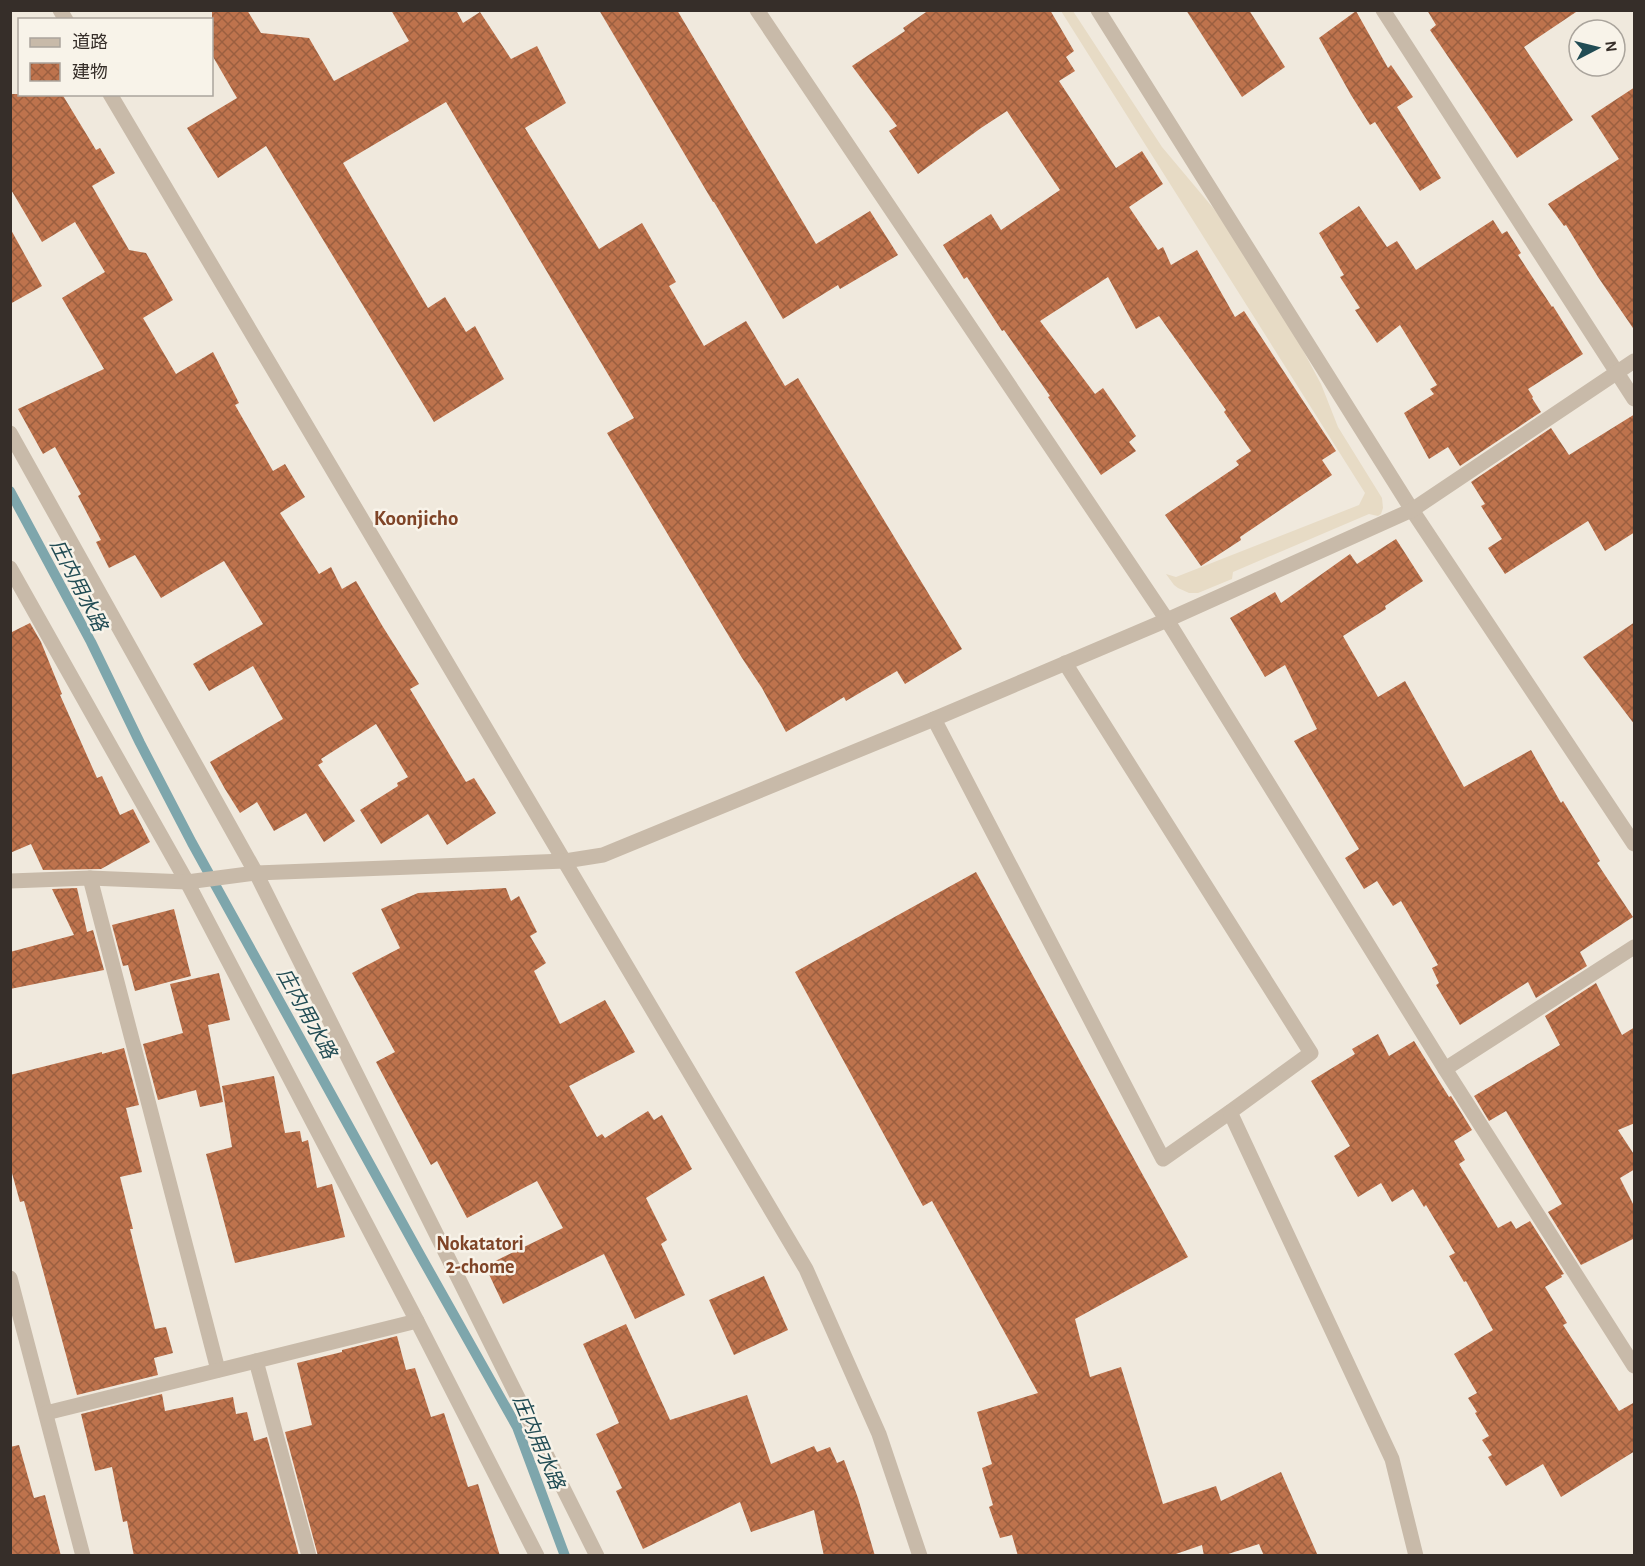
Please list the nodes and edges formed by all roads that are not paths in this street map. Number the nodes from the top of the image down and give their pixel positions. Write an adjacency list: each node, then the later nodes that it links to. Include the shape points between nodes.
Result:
1 (757, 10): 11 (street)
2 (1098, 10): 9 (street)
3 (1383, 10): 6 (street)
4 (111, 96): 15 (street)
5 (1635, 361): 6 (street)
6 (1618, 373): 7 (street); 9 (street)
7 (1635, 399)
8 (10, 434): 16 (street)
9 (1412, 510): 11 (street); 14 (street)
10 (10, 568): 19 (street)
11 (1167, 620): 12 (street); 21 (street)
12 (1065, 663): 13 (street); 22 (street, via 1311,1053)
13 (934, 719): 15 (street, via 603,855); 22 (street, via 1163,1159)
14 (1635, 844)
15 (565, 861): 16 (street); 33 (street, via 806,1269 879,1434)
16 (249, 874): 19 (street); 32 (street)
17 (90, 878): 18 (street); 19 (street); 27 (street)
18 (10, 881)
19 (188, 882): 24 (street)
20 (1635, 947): 21 (street)
21 (1445, 1069): 26 (street)
22 (1230, 1112): 34 (street, via 1392,1459)
23 (10, 1278): 28 (street)
24 (417, 1321): 25 (street); 29 (street)
25 (256, 1361): 27 (street); 31 (street)
26 (1635, 1366)
27 (219, 1370): 28 (street)
28 (46, 1413): 30 (street)
29 (534, 1555)
30 (83, 1556)
31 (309, 1556)
32 (597, 1556)
33 (920, 1556)
34 (1416, 1556)

